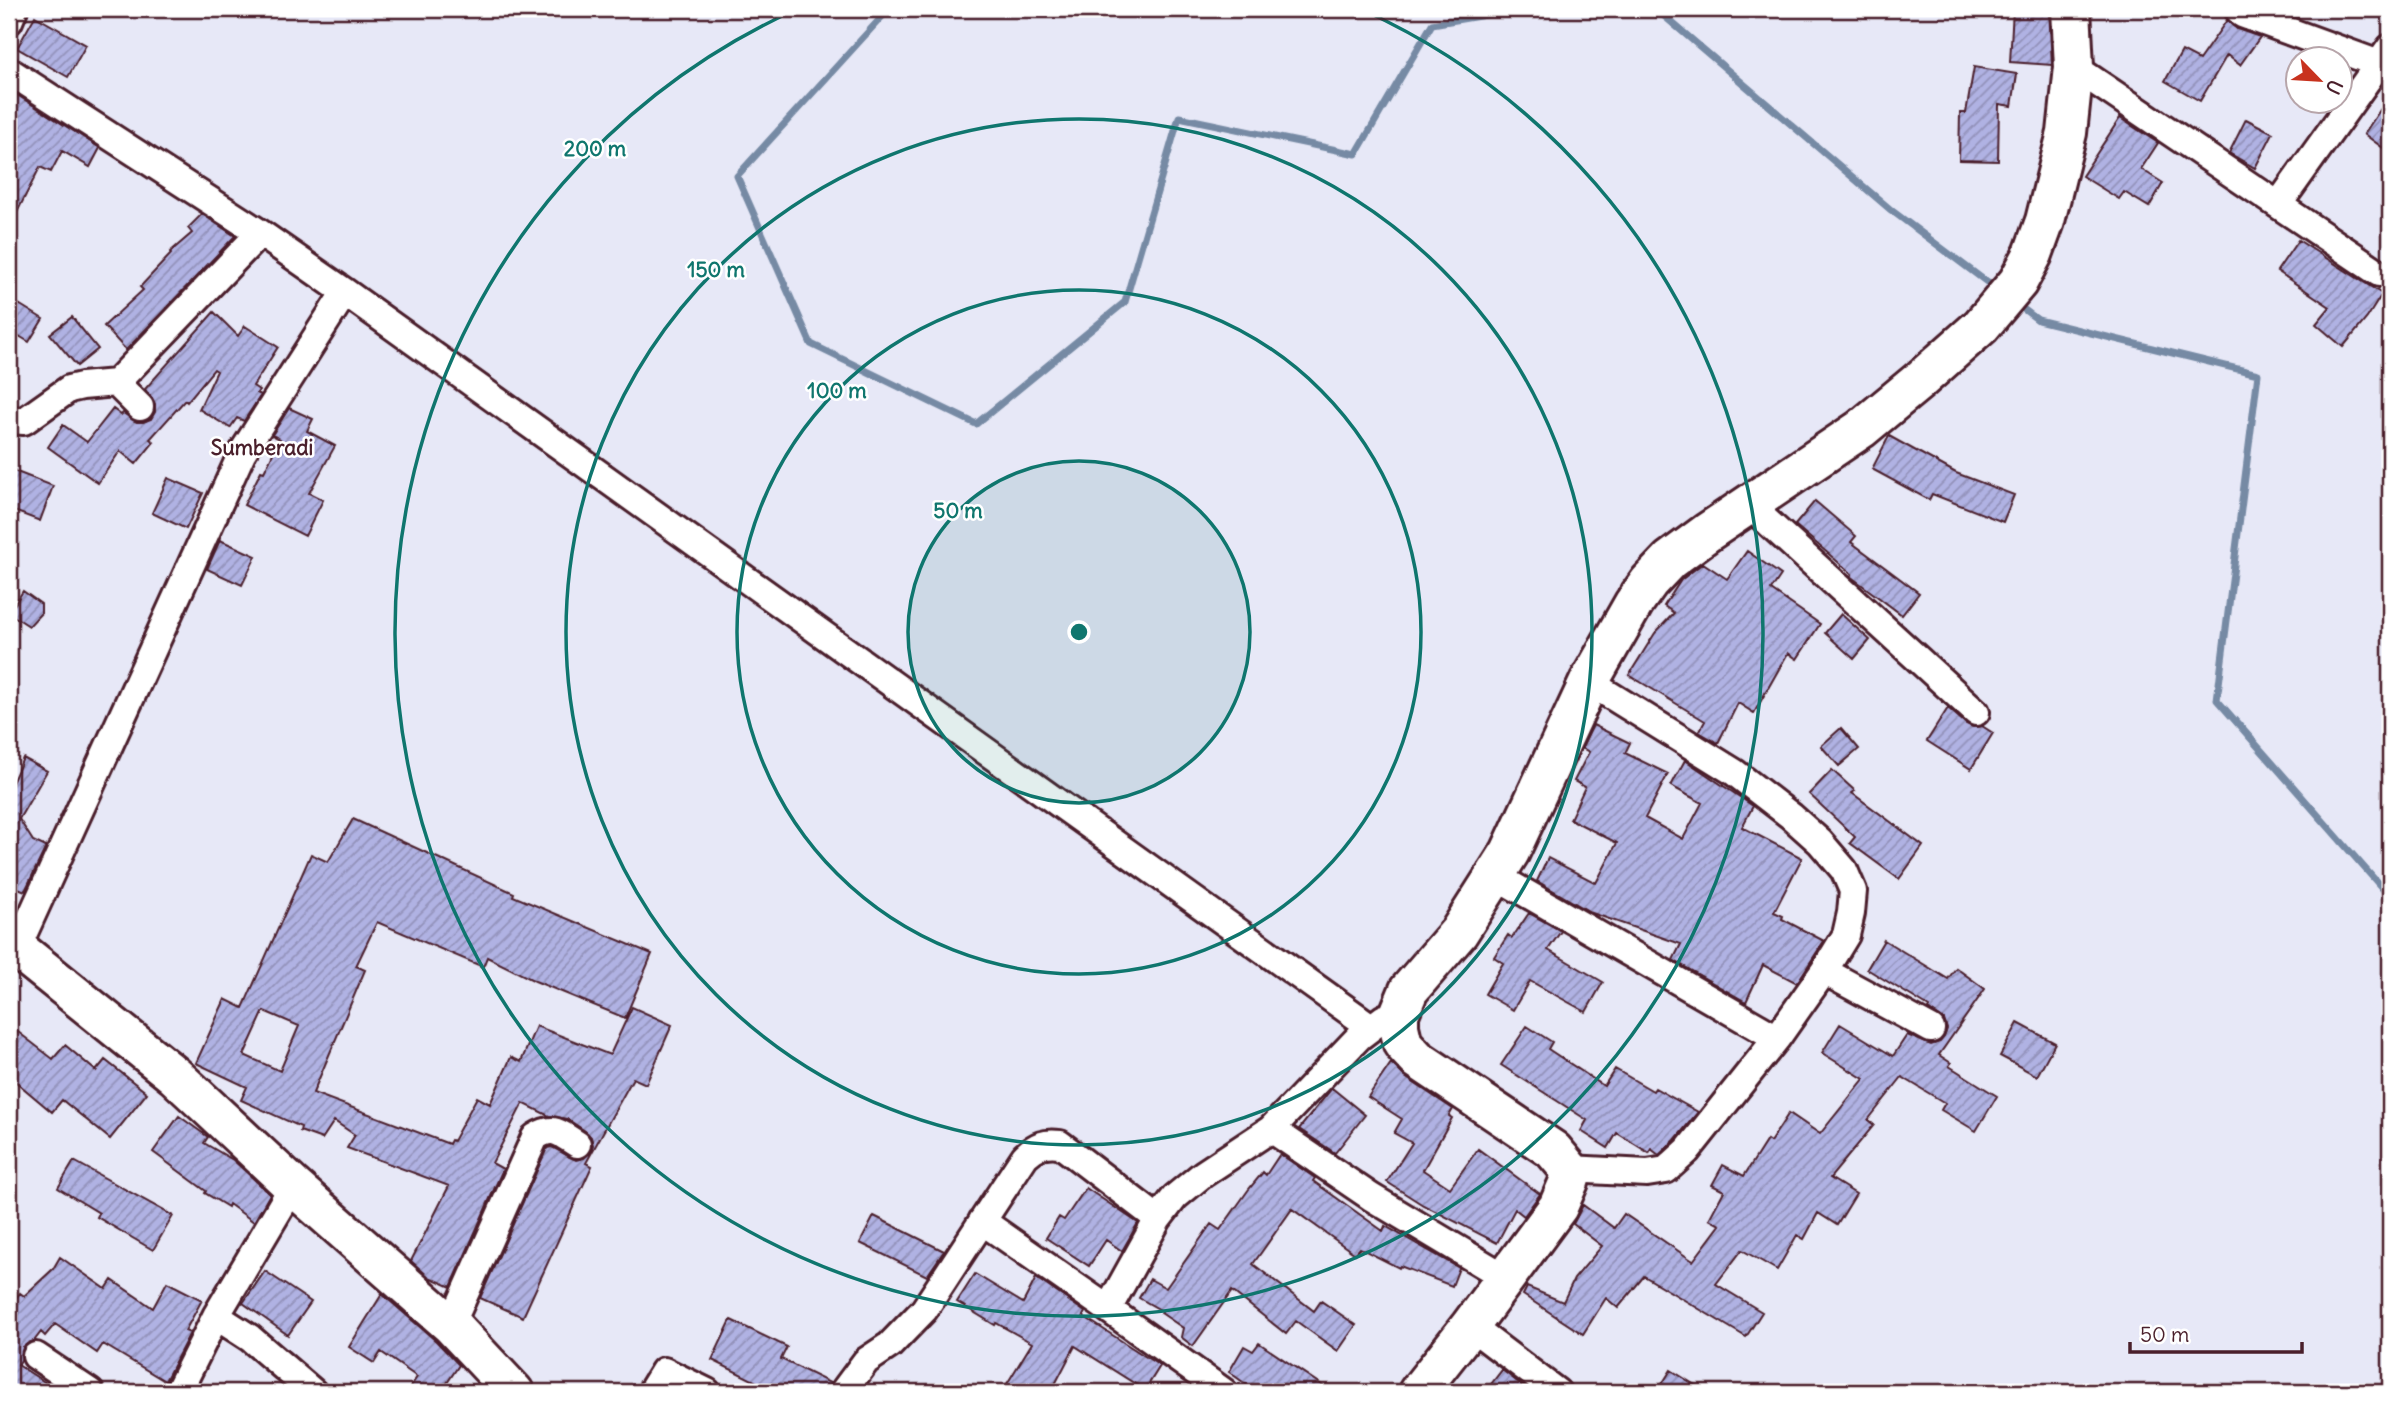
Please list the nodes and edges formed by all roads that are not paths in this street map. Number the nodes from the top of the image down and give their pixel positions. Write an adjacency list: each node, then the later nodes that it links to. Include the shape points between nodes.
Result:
1 (14, 9): 4 (street)
2 (2071, 9): 6 (street)
3 (2238, 9): 5 (street, via 2242,14)
4 (9, 21)
5 (2385, 56): 8 (street)
6 (2074, 67): 8 (street); 15 (street, via 2059,172 2033,254 2018,282 1981,326 1861,429)
7 (9, 71): 9 (street)
8 (2278, 205): 10 (street)
9 (260, 233): 11 (street); 12 (street)
10 (2379, 273)
11 (345, 292): 19 (street, via 242,453); 21 (street)
12 (116, 383): 13 (street); 14 (street, via 69,389 24,421)
13 (140, 407)
14 (9, 420)
15 (1748, 504): 16 (street, via 1670,560 1649,582); 17 (street)
16 (1589, 681): 18 (street); 20 (street, via 1734,772 1821,842 1844,870 1853,891 1851,912 1846,935)
17 (1976, 712)
18 (1496, 876): 21 (street, via 1459,932); 23 (street)
19 (13, 945): 27 (street, via 174,1075)
20 (1824, 971): 22 (street); 23 (street)
21 (1385, 1020): 24 (street); 26 (street, via 1399,1027 1403,1044 1417,1059 1553,1150)
22 (1931, 1029)
23 (1777, 1038): 26 (street, via 1687,1151 1666,1170)
24 (1271, 1129): 28 (street, via 1203,1174 1175,1197); 30 (street, via 1371,1197)
25 (577, 1143): 33 (street, via 555,1131 546,1130 535,1137)
26 (1569, 1169): 30 (street, via 1570,1180 1558,1207)
27 (293, 1186): 32 (street); 33 (street)
28 (1158, 1219): 29 (street, via 1060,1144 1047,1142 1025,1156); 31 (street)
29 (982, 1222): 31 (street); 42 (street, via 924,1310 866,1362)
30 (1506, 1278): 34 (street)
31 (1108, 1309): 43 (street)
32 (216, 1316): 37 (street); 38 (street, via 250,1338)
33 (451, 1325): 39 (street)
34 (1470, 1326): 44 (street); 45 (street)
35 (36, 1356): 36 (street)
36 (90, 1392)
37 (178, 1392)
38 (313, 1392)
39 (514, 1392)
40 (651, 1392): 41 (street, via 664,1371)
41 (707, 1392)
42 (843, 1392)
43 (1224, 1392)
44 (1418, 1392)
45 (1558, 1392)

